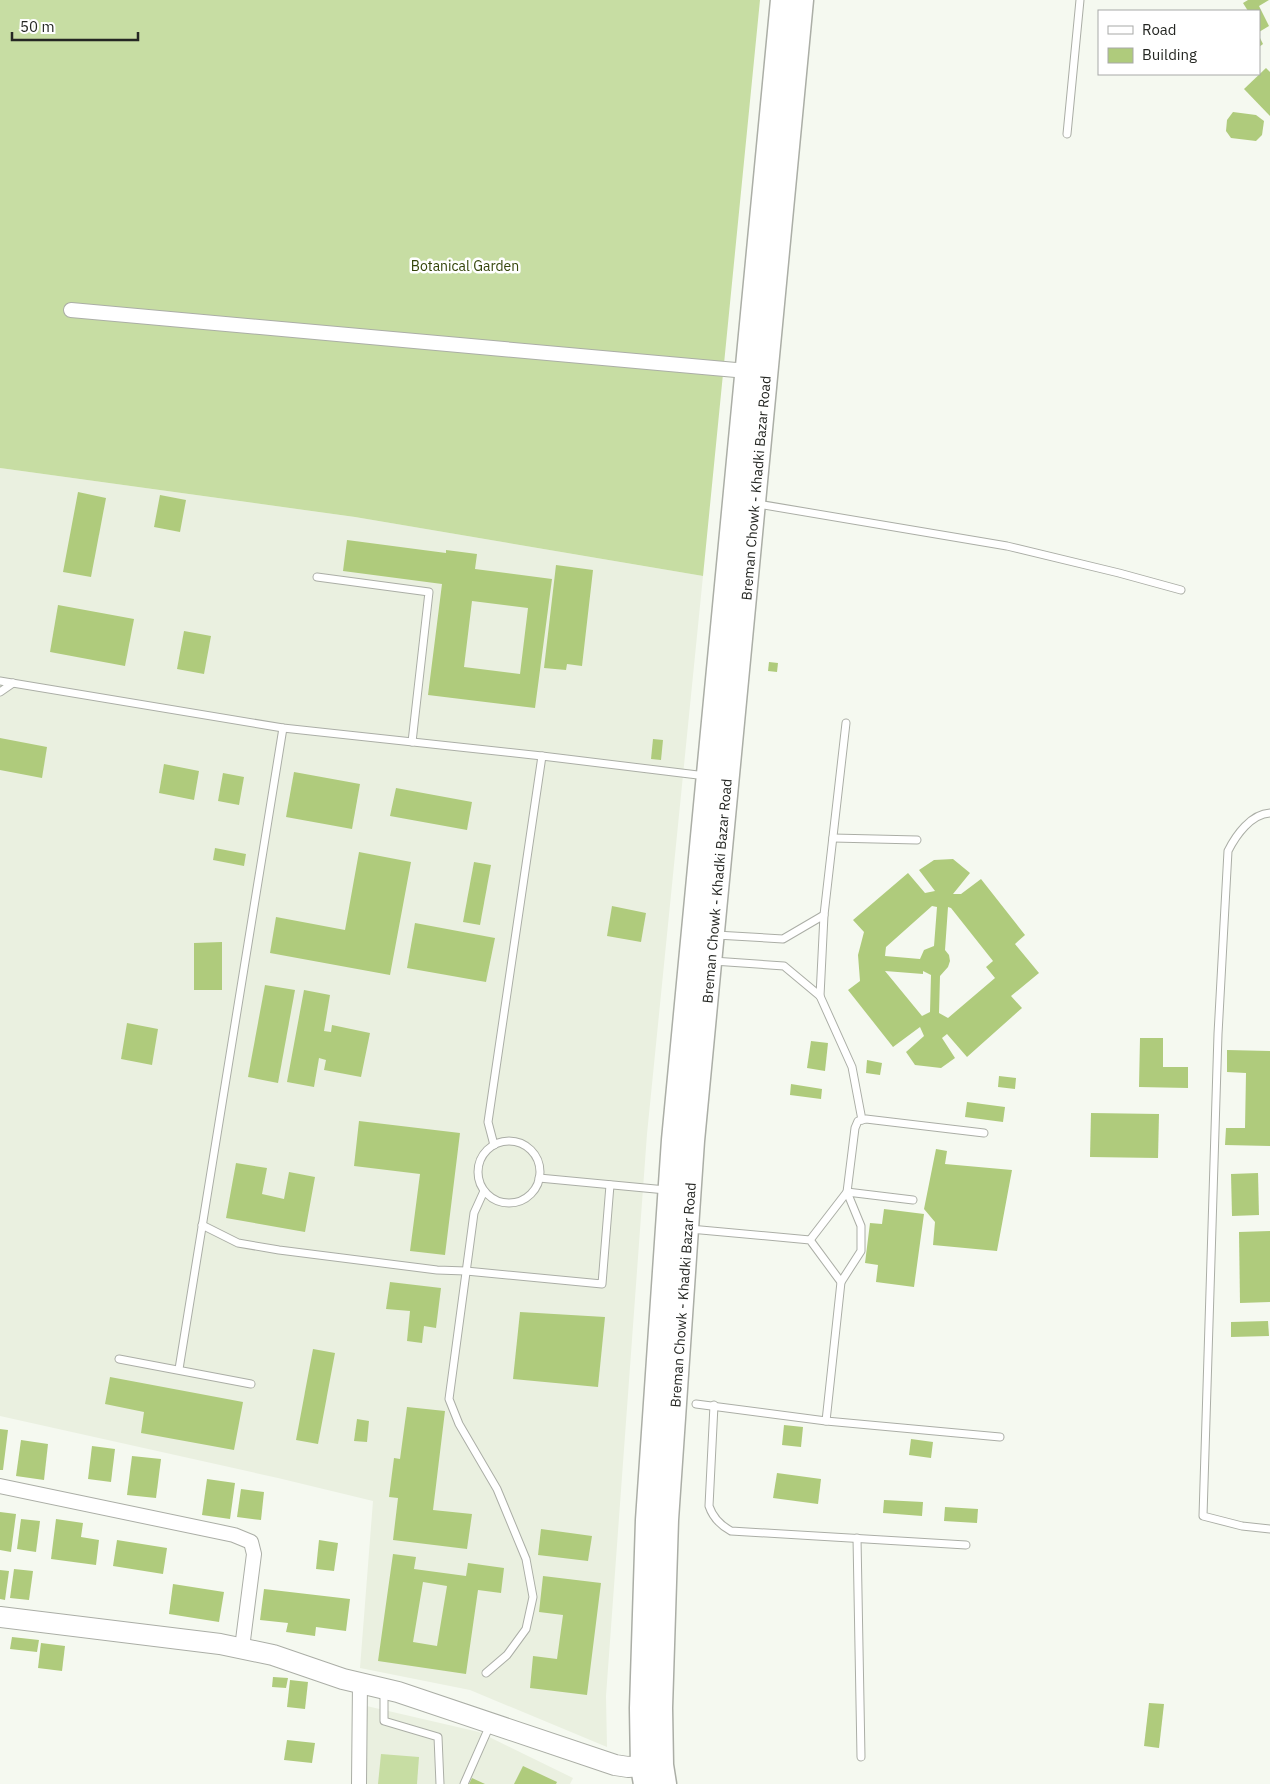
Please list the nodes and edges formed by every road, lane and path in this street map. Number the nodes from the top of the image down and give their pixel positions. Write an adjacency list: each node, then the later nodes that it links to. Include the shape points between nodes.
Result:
1 (782, 0): 6 (main road, Breman Chowk - Khadki Bazar Road)
2 (802, 0): 7 (main road, Breman Chowk - Khadki Bazar Road)
3 (1080, 0): 4 (lane)
4 (1067, 134)
5 (71, 310): 6 (street)
6 (747, 371): 17 (main road, Breman Chowk - Khadki Bazar Road)
7 (754, 503): 9 (lane, via 1007,546); 22 (main road, Breman Chowk - Khadki Bazar Road)
8 (317, 577): 15 (lane, via 429,592)
9 (1181, 590)
10 (0, 681): 11 (lane)
11 (13, 683): 12 (lane); 14 (lane)
12 (0, 692)
13 (846, 723): 19 (lane)
14 (283, 728): 15 (lane); 34 (lane)
15 (412, 742): 16 (lane)
16 (542, 756): 17 (lane); 27 (lane, via 488,1122)
17 (708, 776): 31 (main road, Breman Chowk - Khadki Bazar Road)
18 (1270, 813): 47 (lane, via 1255,818 1245,827 1228,851 1218,1034 1203,1516)
19 (833, 838): 20 (lane); 21 (lane)
20 (917, 840)
21 (824, 915): 22 (lane, via 783,938); 24 (lane)
22 (713, 934): 23 (main road, Breman Chowk - Khadki Bazar Road)
23 (710, 961): 24 (lane, via 784,966); 31 (main road, Breman Chowk - Khadki Bazar Road)
24 (820, 996): 25 (lane, via 852,1067)
25 (862, 1120): 26 (lane); 32 (lane, via 855,1128)
26 (984, 1133)
27 (494, 1145): 28 (lane, via 511,1140 528,1146 538,1160); 30 (lane, via 482,1157 479,1166 478,1174)
28 (540, 1178): 29 (lane); 30 (lane, via 531,1194 516,1202 498,1201)
29 (610, 1185): 31 (lane); 37 (lane, via 602,1284)
30 (484, 1191): 37 (lane, via 474,1213)
31 (680, 1191): 35 (main road, Breman Chowk - Khadki Bazar Road); 57 (main road, Breman Chowk - Khadki Bazar Road, via 647,1520 641,1708)
32 (847, 1192): 33 (lane); 36 (lane); 38 (lane, via 861,1226 861,1251)
33 (913, 1200)
34 (202, 1225): 37 (lane, via 238,1242 279,1250); 40 (lane)
35 (687, 1229): 36 (lane); 57 (main road, Breman Chowk - Khadki Bazar Road, via 667,1520 661,1708)
36 (810, 1240): 38 (lane)
37 (466, 1271): 52 (lane, via 449,1399 459,1424 497,1489 526,1559 533,1596 526,1629 507,1655)
38 (841, 1282): 44 (lane)
39 (119, 1359): 40 (lane)
40 (179, 1369): 41 (lane)
41 (251, 1384)
42 (696, 1404): 43 (lane)
43 (714, 1405): 44 (lane); 48 (lane, via 709,1506 718,1522 731,1531)
44 (826, 1420): 45 (lane)
45 (1000, 1437)
46 (0, 1486): 51 (street, via 234,1535 251,1542 254,1554)
47 (1270, 1529)
48 (857, 1538): 49 (lane); 56 (lane)
49 (966, 1544)
50 (0, 1617): 51 (street)
51 (242, 1648): 53 (street)
52 (486, 1673)
53 (360, 1683): 54 (street); 58 (street)
54 (384, 1689): 55 (street); 59 (lane, via 384,1720 438,1737)
55 (491, 1722): 57 (street, via 615,1765); 60 (lane)
56 (861, 1757)
57 (654, 1775)
58 (359, 1784)
59 (440, 1784)
60 (464, 1784)

